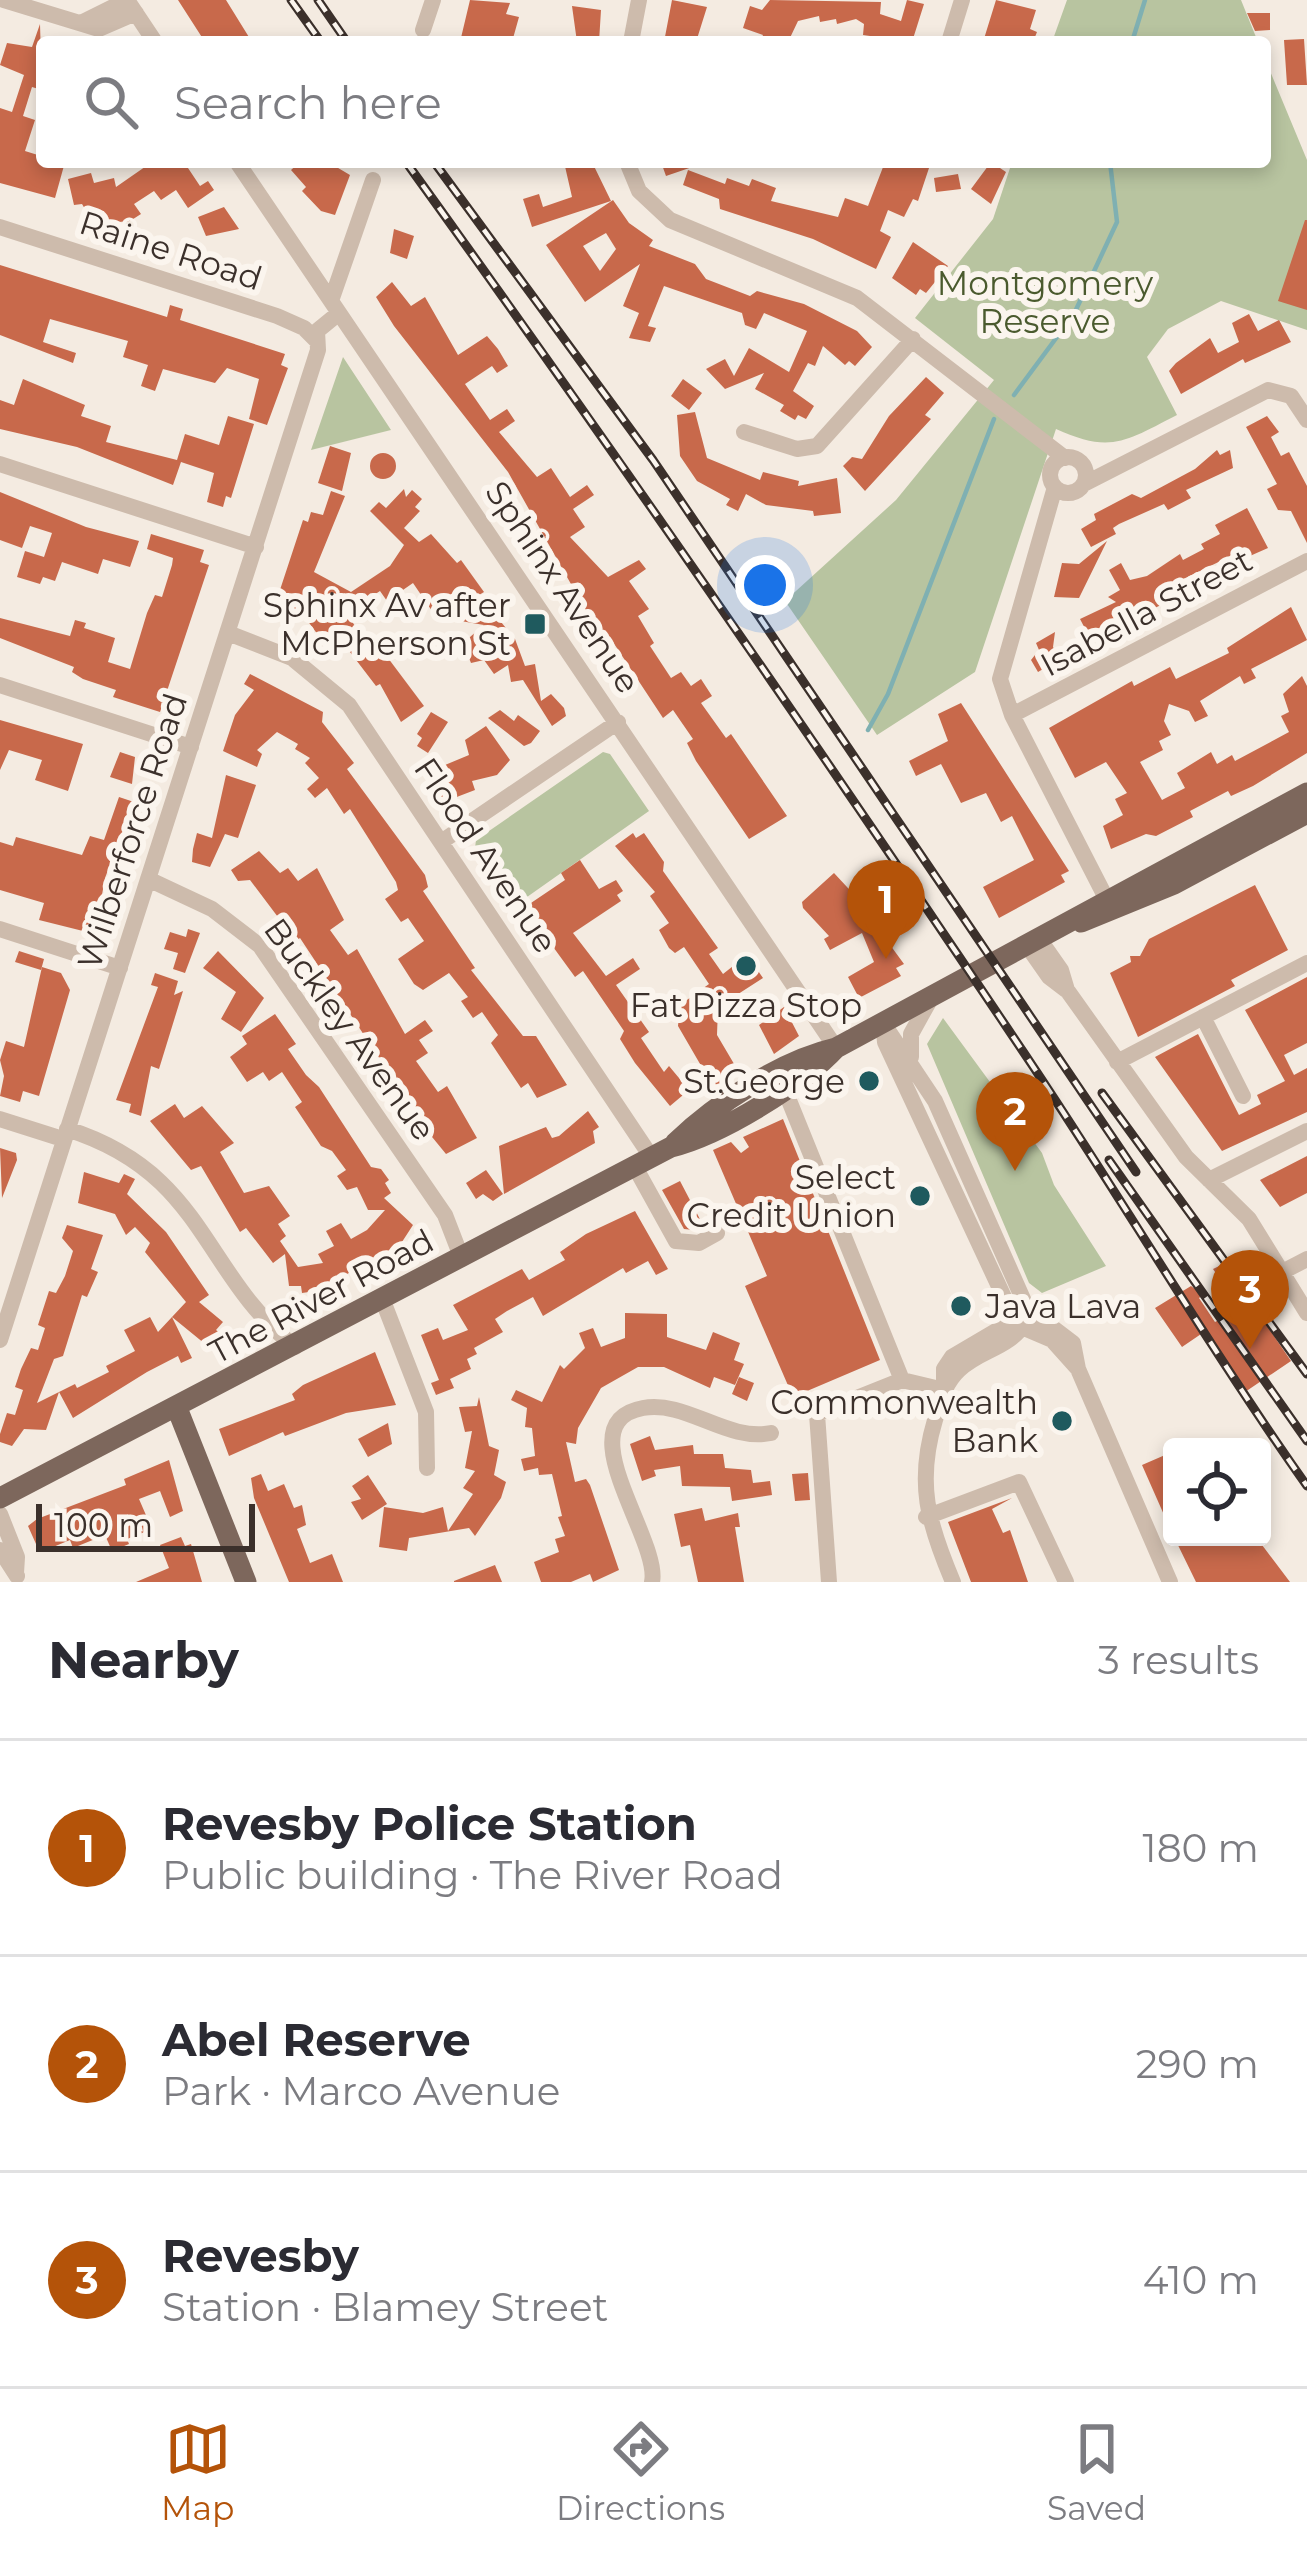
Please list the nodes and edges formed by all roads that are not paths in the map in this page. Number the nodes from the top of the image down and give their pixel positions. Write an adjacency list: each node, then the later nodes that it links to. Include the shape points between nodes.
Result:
1 (4, 0): 5 (street, via 81,23)
2 (433, 0): 6 (street)
3 (639, 0): 8 (street)
4 (962, 0): 9 (street)
5 (131, 7): 7 (street)
6 (424, 30)
7 (151, 36)
8 (632, 36)
9 (951, 36)
10 (241, 168): 14 (street, Sphinx Avenue)
11 (630, 168): 15 (street, via 639,190 670,220 839,288)
12 (373, 180): 14 (street, Wilberforce Road)
13 (0, 226): 16 (street, Raine Road, via 277,316)
14 (340, 314): 16 (street, Wilberforce Road, via 318,328); 31 (street, Sphinx Avenue)
15 (914, 339): 18 (street); 19 (street, via 817,446 797,449)
16 (317, 341): 26 (street, Wilberforce Road)
17 (1307, 420): 21 (street, via 1281,390 1261,393)
18 (1022, 424): 20 (street); 23 (street)
19 (744, 432)
20 (1071, 459): 21 (street); 23 (street); 24 (street, via 1086,471)
21 (1132, 460): 24 (street)
22 (0, 464): 26 (street)
23 (1053, 480): 24 (street, via 1065,493); 25 (street)
24 (1081, 487): 25 (street)
25 (1039, 541): 30 (street, via 1001,667)
26 (256, 547): 28 (street, Wilberforce Road)
27 (1307, 562): 30 (street, Isabella Street)
28 (228, 633): 32 (street, Wilberforce Road); 34 (street, Flood Avenue, via 292,658 336,692)
29 (0, 685): 32 (street)
30 (1012, 715): 36 (street)
31 (618, 722): 34 (street); 45 (street, Sphinx Avenue)
32 (191, 747): 35 (street, Wilberforce Road)
33 (1302, 813): 36 (main road, The River Road); 37 (main road, The River Road, via 1174,884)
34 (442, 842): 53 (street, Flood Avenue)
35 (147, 884): 41 (street, Wilberforce Road); 56 (street, Buckley Avenue, via 228,919 260,946)
36 (1106, 898): 37 (main road, The River Road)
37 (1073, 923): 39 (main road, The River Road)
38 (0, 929): 41 (street)
39 (1034, 944): 42 (main road, The River Road); 47 (street, via 1049,977)
40 (1307, 963): 43 (street)
41 (120, 968): 52 (street, Wilberforce Road)
42 (932, 997): 44 (main road, The River Road); 46 (street, via 911,1034)
43 (1203, 1017): 47 (street); 49 (street)
44 (883, 1023): 45 (main road, The River Road); 46 (street); 63 (street, via 885,1042)
45 (836, 1048): 48 (main road, The River Road); 53 (main road, The River Road, via 742,1094)
46 (911, 1059): 63 (street)
47 (1117, 1062): 54 (street)
48 (784, 1088): 53 (main road, The River Road, via 699,1140); 67 (street)
49 (1243, 1096)
50 (0, 1119): 52 (street)
51 (1307, 1131): 54 (street)
52 (64, 1137): 61 (street, via 148,1171 184,1203); 64 (street, Wilberforce Road)
53 (653, 1157): 55 (street, Flood Avenue, via 676,1241 699,1244); 56 (main road, The River Road)
54 (1209, 1180): 58 (street, via 1249,1219)
55 (717, 1233)
56 (470, 1255): 60 (main road, The River Road)
57 (1307, 1259): 58 (street)
58 (1284, 1271): 59 (street); 62 (street)
59 (1307, 1293)
60 (383, 1301): 65 (main road, The River Road); 71 (street, via 426,1412)
61 (257, 1309): 65 (street); 66 (street)
62 (1307, 1313)
63 (1022, 1320): 68 (street, via 946,1363); 82 (street, via 1078,1369)
64 (2, 1327)
65 (295, 1347): 66 (main road, The River Road)
66 (272, 1359): 69 (main road, The River Road)
67 (902, 1380): 68 (street); 79 (street, via 817,1414)
68 (944, 1390): 74 (street, via 923,1466)
69 (177, 1408): 72 (main road, The River Road); 77 (main road)
70 (771, 1432): 78 (street, via 753,1435 650,1407 622,1418 610,1450 652,1560)
71 (427, 1468)
72 (0, 1498)
73 (0, 1514): 76 (street)
74 (926, 1516): 80 (street); 81 (street, via 1018,1482)
75 (0, 1550): 76 (street)
76 (18, 1578)
77 (246, 1582)
78 (652, 1582)
79 (829, 1582)
80 (953, 1582)
81 (1066, 1582)
82 (1170, 1582)

